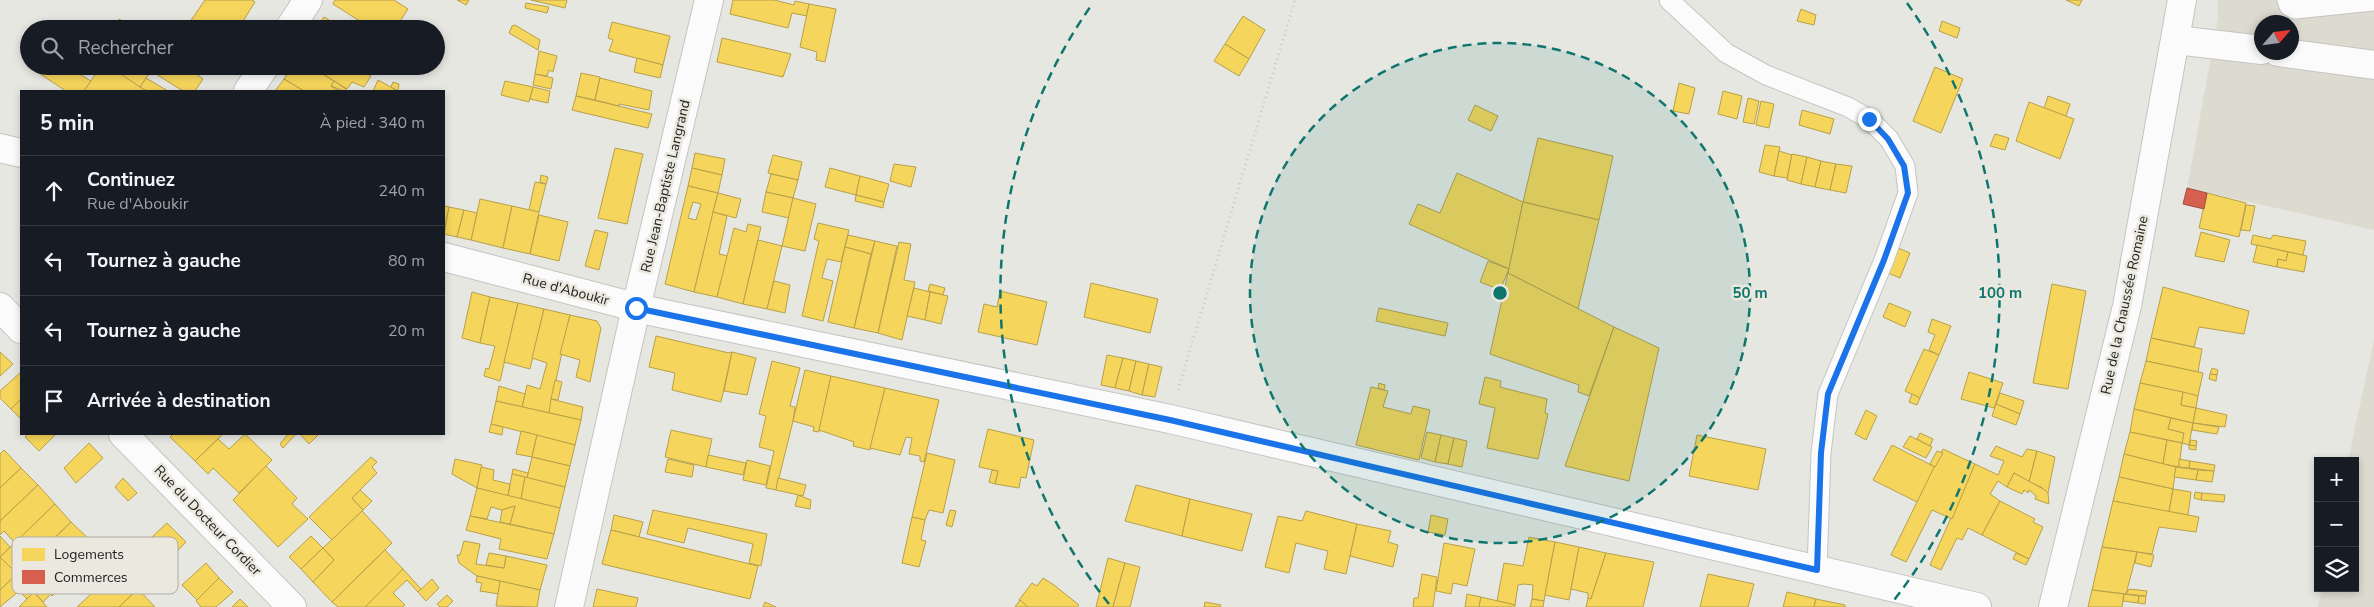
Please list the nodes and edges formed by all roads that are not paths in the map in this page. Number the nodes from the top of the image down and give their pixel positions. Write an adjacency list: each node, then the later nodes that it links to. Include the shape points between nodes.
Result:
1 (308, 0): 7 (street)
2 (709, 0): 18 (street, Rue Jean-Baptiste Langrand)
3 (1669, 0): 21 (lane, via 1726,53 1766,75 1848,107 1869,119 1888,139 1904,166 1908,193 1828,394 1821,453)
4 (2182, 0): 8 (street, Rue de la Chaussée Romaine)
5 (2287, 0): 6 (lane, via 2295,10)
6 (2374, 1)
7 (295, 20)
8 (2176, 40): 9 (street); 25 (street, Rue de la Chaussée Romaine, via 2127,306)
9 (2254, 49)
10 (2299, 55): 11 (street)
11 (2374, 65)
12 (258, 75): 13 (street)
13 (249, 90)
14 (0, 148): 15 (street)
15 (20, 153)
16 (445, 257): 18 (street, Rue d'Aboukir)
17 (0, 307): 19 (street)
18 (636, 308): 21 (street, Rue d'Aboukir, via 1170,420); 23 (street, Rue Jean-Baptiste Langrand)
19 (20, 328)
20 (124, 435): 22 (street, Rue du Docteur Cordier)
21 (1817, 570): 24 (street, Rue d'Aboukir)
22 (292, 607)
23 (569, 607)
24 (1977, 607)
25 (2053, 607)

